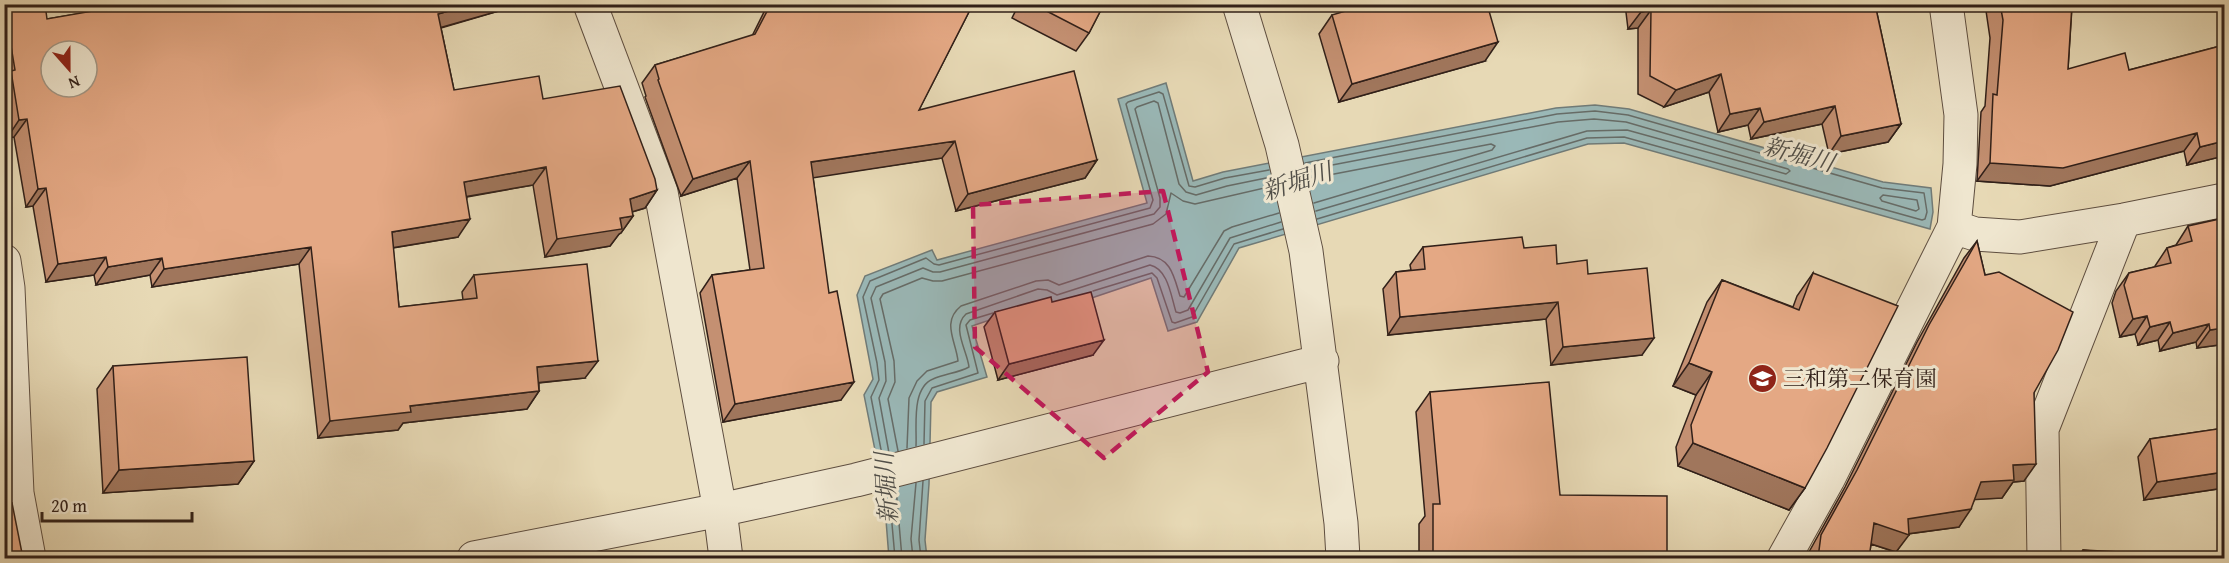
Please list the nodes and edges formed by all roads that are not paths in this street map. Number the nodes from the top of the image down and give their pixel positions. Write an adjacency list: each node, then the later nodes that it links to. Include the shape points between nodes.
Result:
1 (590, 4): 9 (street, via 661,192)
2 (1239, 4): 8 (street, via 1282,146 1306,251)
3 (1946, 4): 6 (street, via 1961,116)
4 (2224, 200): 5 (street)
5 (2124, 220): 6 (street, via 2020,237 1975,234); 15 (street, via 2042,429)
6 (1954, 227): 14 (street, via 1828,479)
7 (4, 261): 10 (street, via 16,493)
8 (1322, 361): 9 (street, via 856,480); 13 (street)
9 (720, 510): 11 (street); 12 (street)
10 (29, 558)
11 (474, 558)
12 (726, 558)
13 (1343, 558)
14 (1784, 558)
15 (2044, 558)

